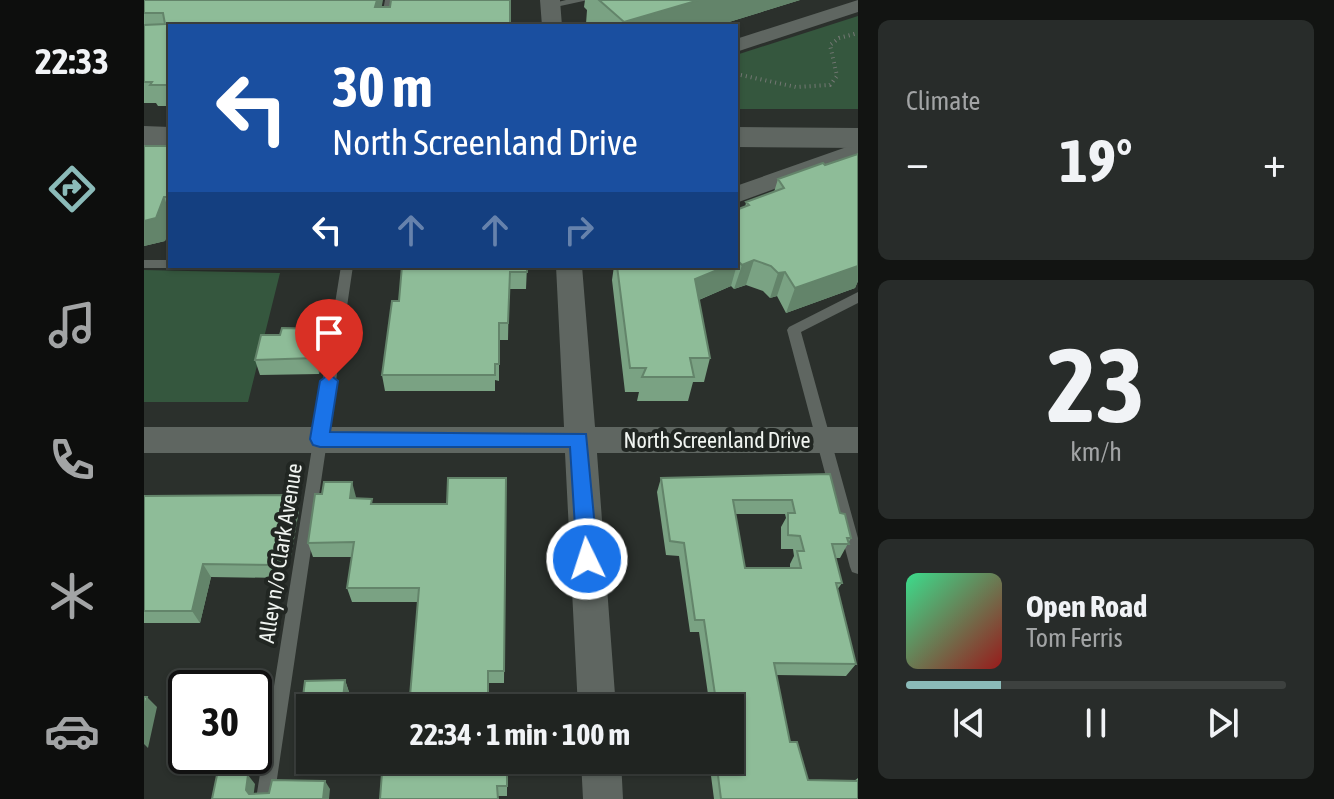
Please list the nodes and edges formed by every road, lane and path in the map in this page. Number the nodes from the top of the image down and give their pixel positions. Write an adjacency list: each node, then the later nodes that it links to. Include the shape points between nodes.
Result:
1 (390, 0): 5 (lane)
2 (583, 0): 3 (lane)
3 (550, 2): 6 (street)
4 (858, 6): 8 (street)
5 (385, 24)
6 (552, 24)
7 (858, 33): 9 (path, via 830,45 837,76 830,85 796,87)
8 (738, 45)
9 (738, 74)
10 (144, 136): 11 (main road)
11 (168, 137)
12 (738, 137): 13 (main road)
13 (858, 138)
14 (858, 150): 15 (street)
15 (738, 194)
16 (144, 264): 17 (lane)
17 (168, 264)
18 (347, 268): 21 (lane, Alley n/o Clark Avenue)
19 (569, 268): 22 (street)
20 (858, 297): 24 (lane, via 794,330)
21 (320, 439): 22 (street, North Screenland Drive); 23 (street, North Screenland Drive); 29 (lane, Alley n/o Clark Avenue)
22 (579, 439): 24 (street, North Screenland Drive); 27 (street)
23 (144, 440)
24 (823, 440): 25 (street, North Screenland Drive); 26 (lane)
25 (858, 440)
26 (858, 567)
27 (596, 694)
28 (602, 774): 30 (street)
29 (265, 799)
30 (603, 799)

